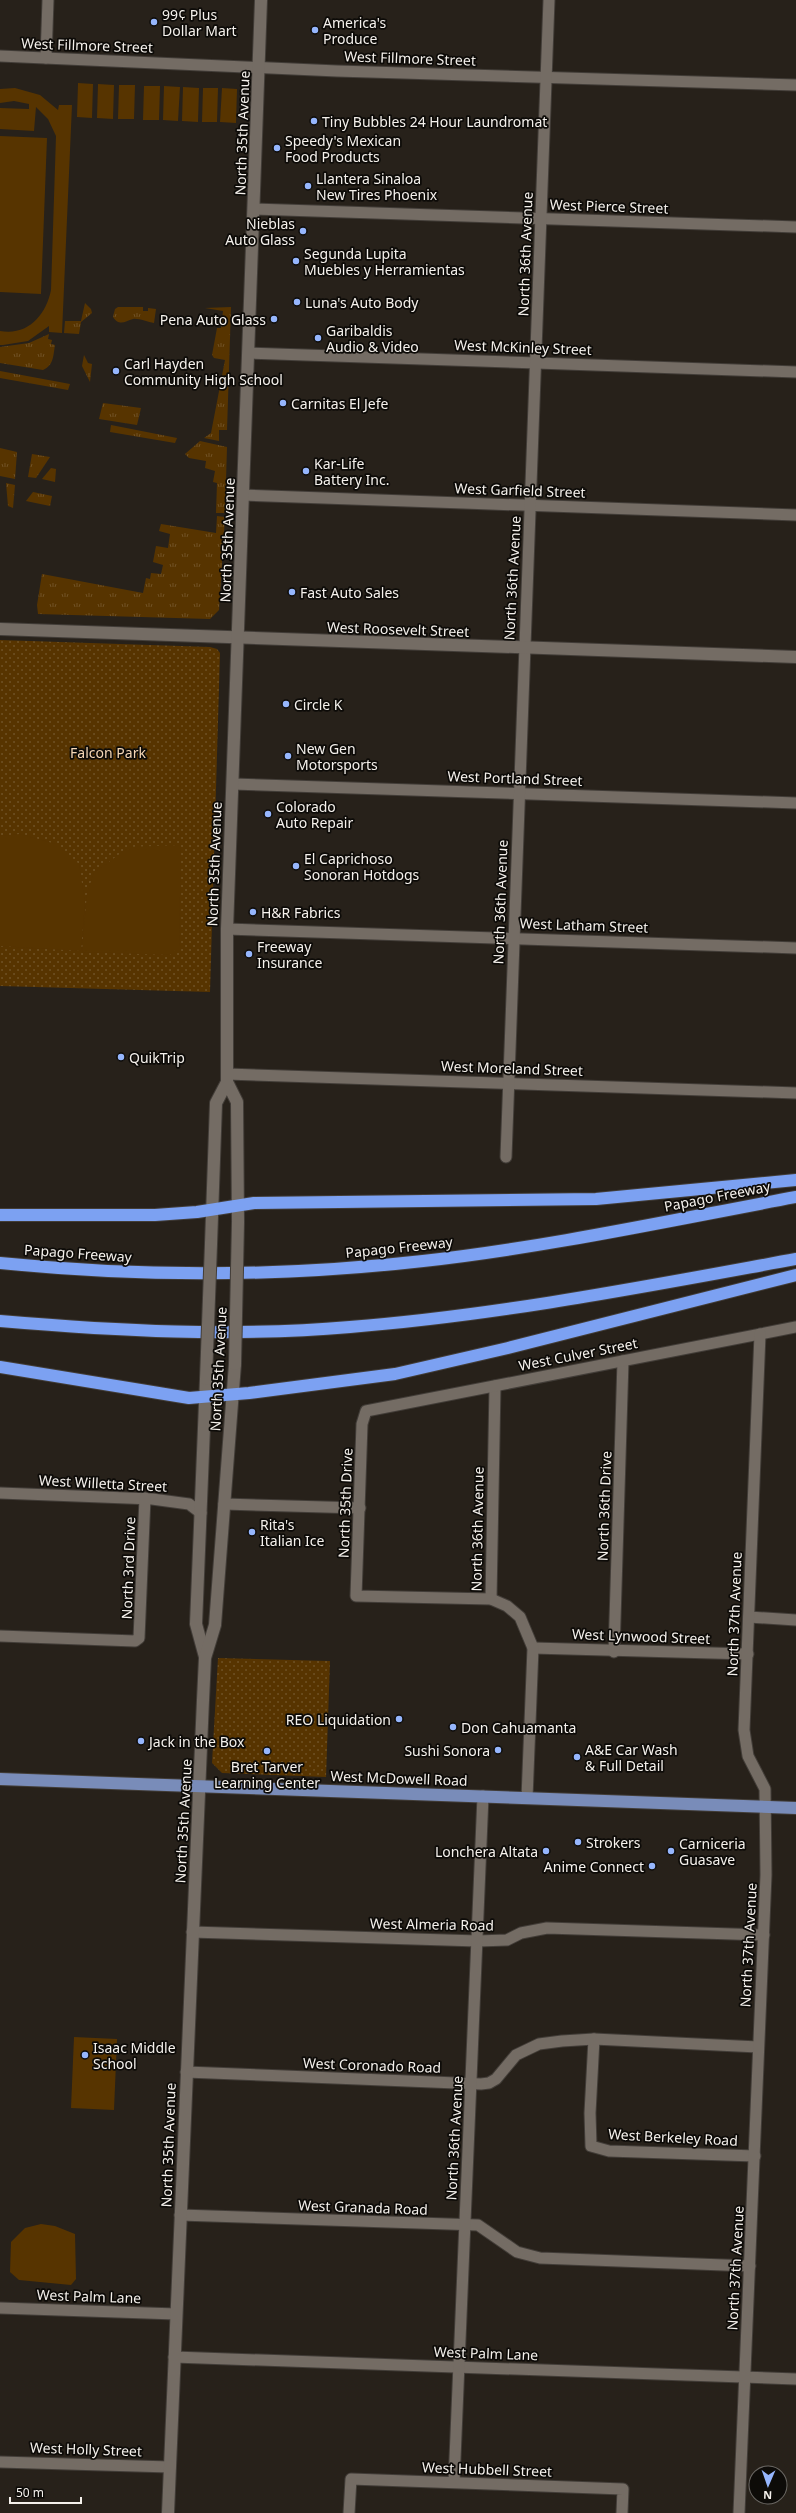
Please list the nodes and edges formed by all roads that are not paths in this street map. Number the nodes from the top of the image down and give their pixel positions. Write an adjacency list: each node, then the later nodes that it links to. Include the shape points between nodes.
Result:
1 (48, 0): 5 (street)
2 (261, 0): 6 (main road, North 35th Avenue)
3 (549, 0): 7 (street, North 36th Avenue)
4 (0, 56): 5 (street, West Fillmore Street)
5 (46, 58): 6 (street, West Fillmore Street)
6 (260, 67): 7 (street, West Fillmore Street); 9 (main road, North 35th Avenue)
7 (546, 76): 8 (street, West Fillmore Street); 10 (street, North 36th Avenue)
8 (796, 85)
9 (254, 209): 10 (street, West Pierce Street); 12 (main road, North 35th Avenue)
10 (541, 219): 11 (street, West Pierce Street); 13 (street, North 36th Avenue)
11 (796, 227)
12 (249, 353): 13 (street, West McKinley Street); 15 (main road, North 35th Avenue)
13 (536, 362): 14 (street, West McKinley Street); 16 (street, North 36th Avenue)
14 (796, 372)
15 (243, 495): 16 (street, West Garfield Street); 19 (main road, North 35th Avenue)
16 (530, 505): 17 (street, West Garfield Street); 20 (street, North 36th Avenue)
17 (796, 515)
18 (0, 629): 19 (main road, West Roosevelt Street)
19 (238, 638): 20 (main road, West Roosevelt Street); 22 (main road, North 35th Avenue)
20 (524, 648): 21 (main road, West Roosevelt Street); 23 (street, North 36th Avenue)
21 (796, 656)
22 (233, 784): 23 (street, West Portland Street); 25 (main road, North 35th Avenue)
23 (519, 794): 24 (street, West Portland Street); 26 (street, North 36th Avenue)
24 (796, 803)
25 (227, 929): 26 (street, West Latham Street); 28 (main road, North 35th Avenue)
26 (514, 938): 27 (street, West Latham Street); 29 (street, North 36th Avenue)
27 (796, 948)
28 (227, 1078): 29 (street, West Moreland Street); 34 (main road, North 35th Avenue, via 237,1102); 35 (main road, North 35th Avenue, via 216,1103)
29 (508, 1083): 30 (street, West Moreland Street); 31 (street, North 36th Avenue)
30 (796, 1093)
31 (506, 1157)
32 (796, 1180): 34 (highway, via 596,1199)
33 (796, 1197): 38 (highway, Papago Freeway, via 567,1240 471,1255 363,1267 185,1274 110,1272)
34 (239, 1205): 35 (highway); 46 (main road, North 35th Avenue, bridge)
35 (213, 1210): 36 (highway, via 155,1215); 47 (main road, North 35th Avenue, bridge)
36 (0, 1215)
37 (796, 1259): 40 (highway, via 560,1302 349,1328 204,1333)
38 (0, 1263)
39 (796, 1275): 46 (highway, via 395,1374)
40 (0, 1321)
41 (796, 1327): 42 (street, West Culver Street)
42 (760, 1334): 43 (street, West Culver Street); 55 (street, North 37th Avenue)
43 (623, 1361): 45 (street, West Culver Street); 59 (street, North 36th Drive)
44 (0, 1367): 47 (highway, via 189,1398)
45 (495, 1386): 48 (street, West Culver Street); 54 (street, North 36th Avenue)
46 (234, 1394): 47 (highway); 51 (main road, North 35th Avenue)
47 (206, 1397): 53 (main road, North 35th Avenue)
48 (366, 1411): 52 (street, North 35th Drive, via 362,1424)
49 (0, 1493): 50 (street, West Willetta Street)
50 (145, 1498): 53 (street, West Willetta Street, via 189,1504); 57 (street, North 3rd Drive, via 139,1638 135,1641)
51 (224, 1504): 52 (street); 61 (main road, North 35th Avenue, via 215,1625)
52 (360, 1508): 54 (street, North 35th Drive, via 356,1596)
53 (201, 1513): 61 (main road, North 35th Avenue, via 196,1624)
54 (491, 1599): 58 (street, North 36th Avenue, via 507,1606 520,1617)
55 (749, 1617): 56 (street); 60 (street, North 37th Avenue)
56 (796, 1620)
57 (0, 1636)
58 (533, 1648): 59 (street, West Lynwood Street); 65 (street, North 36th Avenue)
59 (614, 1652): 60 (street, West Lynwood Street)
60 (748, 1654): 66 (street, North 37th Avenue, via 745,1744 751,1766 765,1789)
61 (206, 1658): 63 (main road, North 35th Avenue)
62 (0, 1779): 63 (main road, West McDowell Road)
63 (199, 1786): 64 (main road, West McDowell Road); 68 (main road, North 35th Avenue)
64 (483, 1796): 65 (main road, West McDowell Road); 70 (street, North 36th Avenue)
65 (527, 1798): 66 (main road, West McDowell Road)
66 (767, 1807): 67 (main road, West McDowell Road); 69 (street, North 37th Avenue)
67 (796, 1808)
68 (192, 1932): 70 (street, West Almeria Road); 73 (main road, North 35th Avenue)
69 (764, 1935): 70 (street, West Almeria Road, via 547,1928 521,1933 507,1940); 72 (street, North 37th Avenue)
70 (478, 1941): 74 (street, North 36th Avenue)
71 (594, 2039): 72 (street, West Coronado Road); 74 (street, West Coronado Road, via 539,2044 516,2055 496,2079 489,2083); 75 (street, West Berkeley Road, via 591,2146 609,2151)
72 (758, 2047): 75 (street, North 37th Avenue)
73 (186, 2072): 74 (street, West Coronado Road); 76 (main road, North 35th Avenue)
74 (472, 2084): 77 (street, North 36th Avenue)
75 (755, 2156): 78 (street, North 37th Avenue)
76 (180, 2215): 77 (street, West Granada Road); 80 (main road, North 35th Avenue)
77 (465, 2226): 78 (street, West Granada Road, via 478,2225 517,2252 540,2258); 82 (street, North 36th Avenue)
78 (750, 2266): 83 (street, North 37th Avenue)
79 (0, 2308): 80 (street, West Palm Lane)
80 (176, 2314): 81 (main road, North 35th Avenue)
81 (174, 2357): 82 (street, West Palm Lane); 86 (main road, North 35th Avenue)
82 (459, 2368): 83 (street, West Palm Lane); 87 (street, North 36th Avenue)
83 (744, 2377): 84 (street, West Palm Lane); 91 (street, North 37th Avenue)
84 (796, 2379)
85 (0, 2462): 86 (street, West Holly Street)
86 (170, 2467): 88 (main road, North 35th Avenue)
87 (454, 2482): 89 (street, West Hubbell Street, via 350,2479); 90 (street, West Hubbell Street, via 623,2489)
88 (168, 2513)
89 (349, 2513)
90 (622, 2513)
91 (739, 2513)

